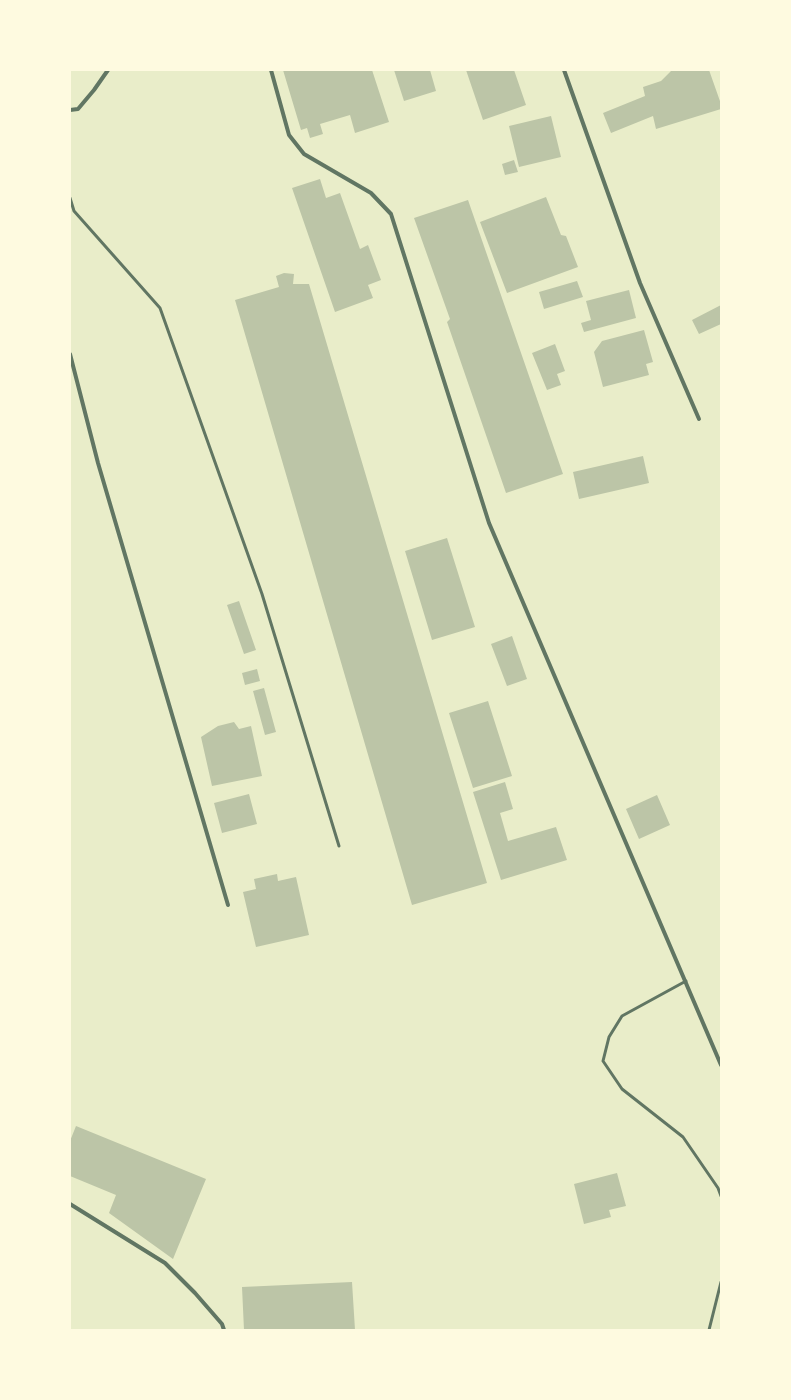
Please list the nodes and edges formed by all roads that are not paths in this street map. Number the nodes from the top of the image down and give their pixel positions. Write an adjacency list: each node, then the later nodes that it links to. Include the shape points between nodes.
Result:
1 (108, 70): 4 (street, via 78,109)
2 (271, 70): 10 (street, via 289,135 304,154 371,193 391,214 489,523)
3 (564, 70): 7 (street, via 640,283)
4 (70, 110)
5 (70, 198): 8 (lane, via 74,211 160,308 262,594)
6 (70, 354): 9 (street, via 98,463)
7 (699, 419)
8 (339, 846)
9 (228, 905)
10 (686, 981): 11 (street); 12 (lane, via 622,1016 609,1037 603,1061 622,1089 682,1136)
11 (721, 1065)
12 (721, 1196)
13 (70, 1204): 15 (street, via 165,1264 195,1293 222,1324)
14 (721, 1282): 16 (lane)
15 (224, 1330)
16 (709, 1330)

